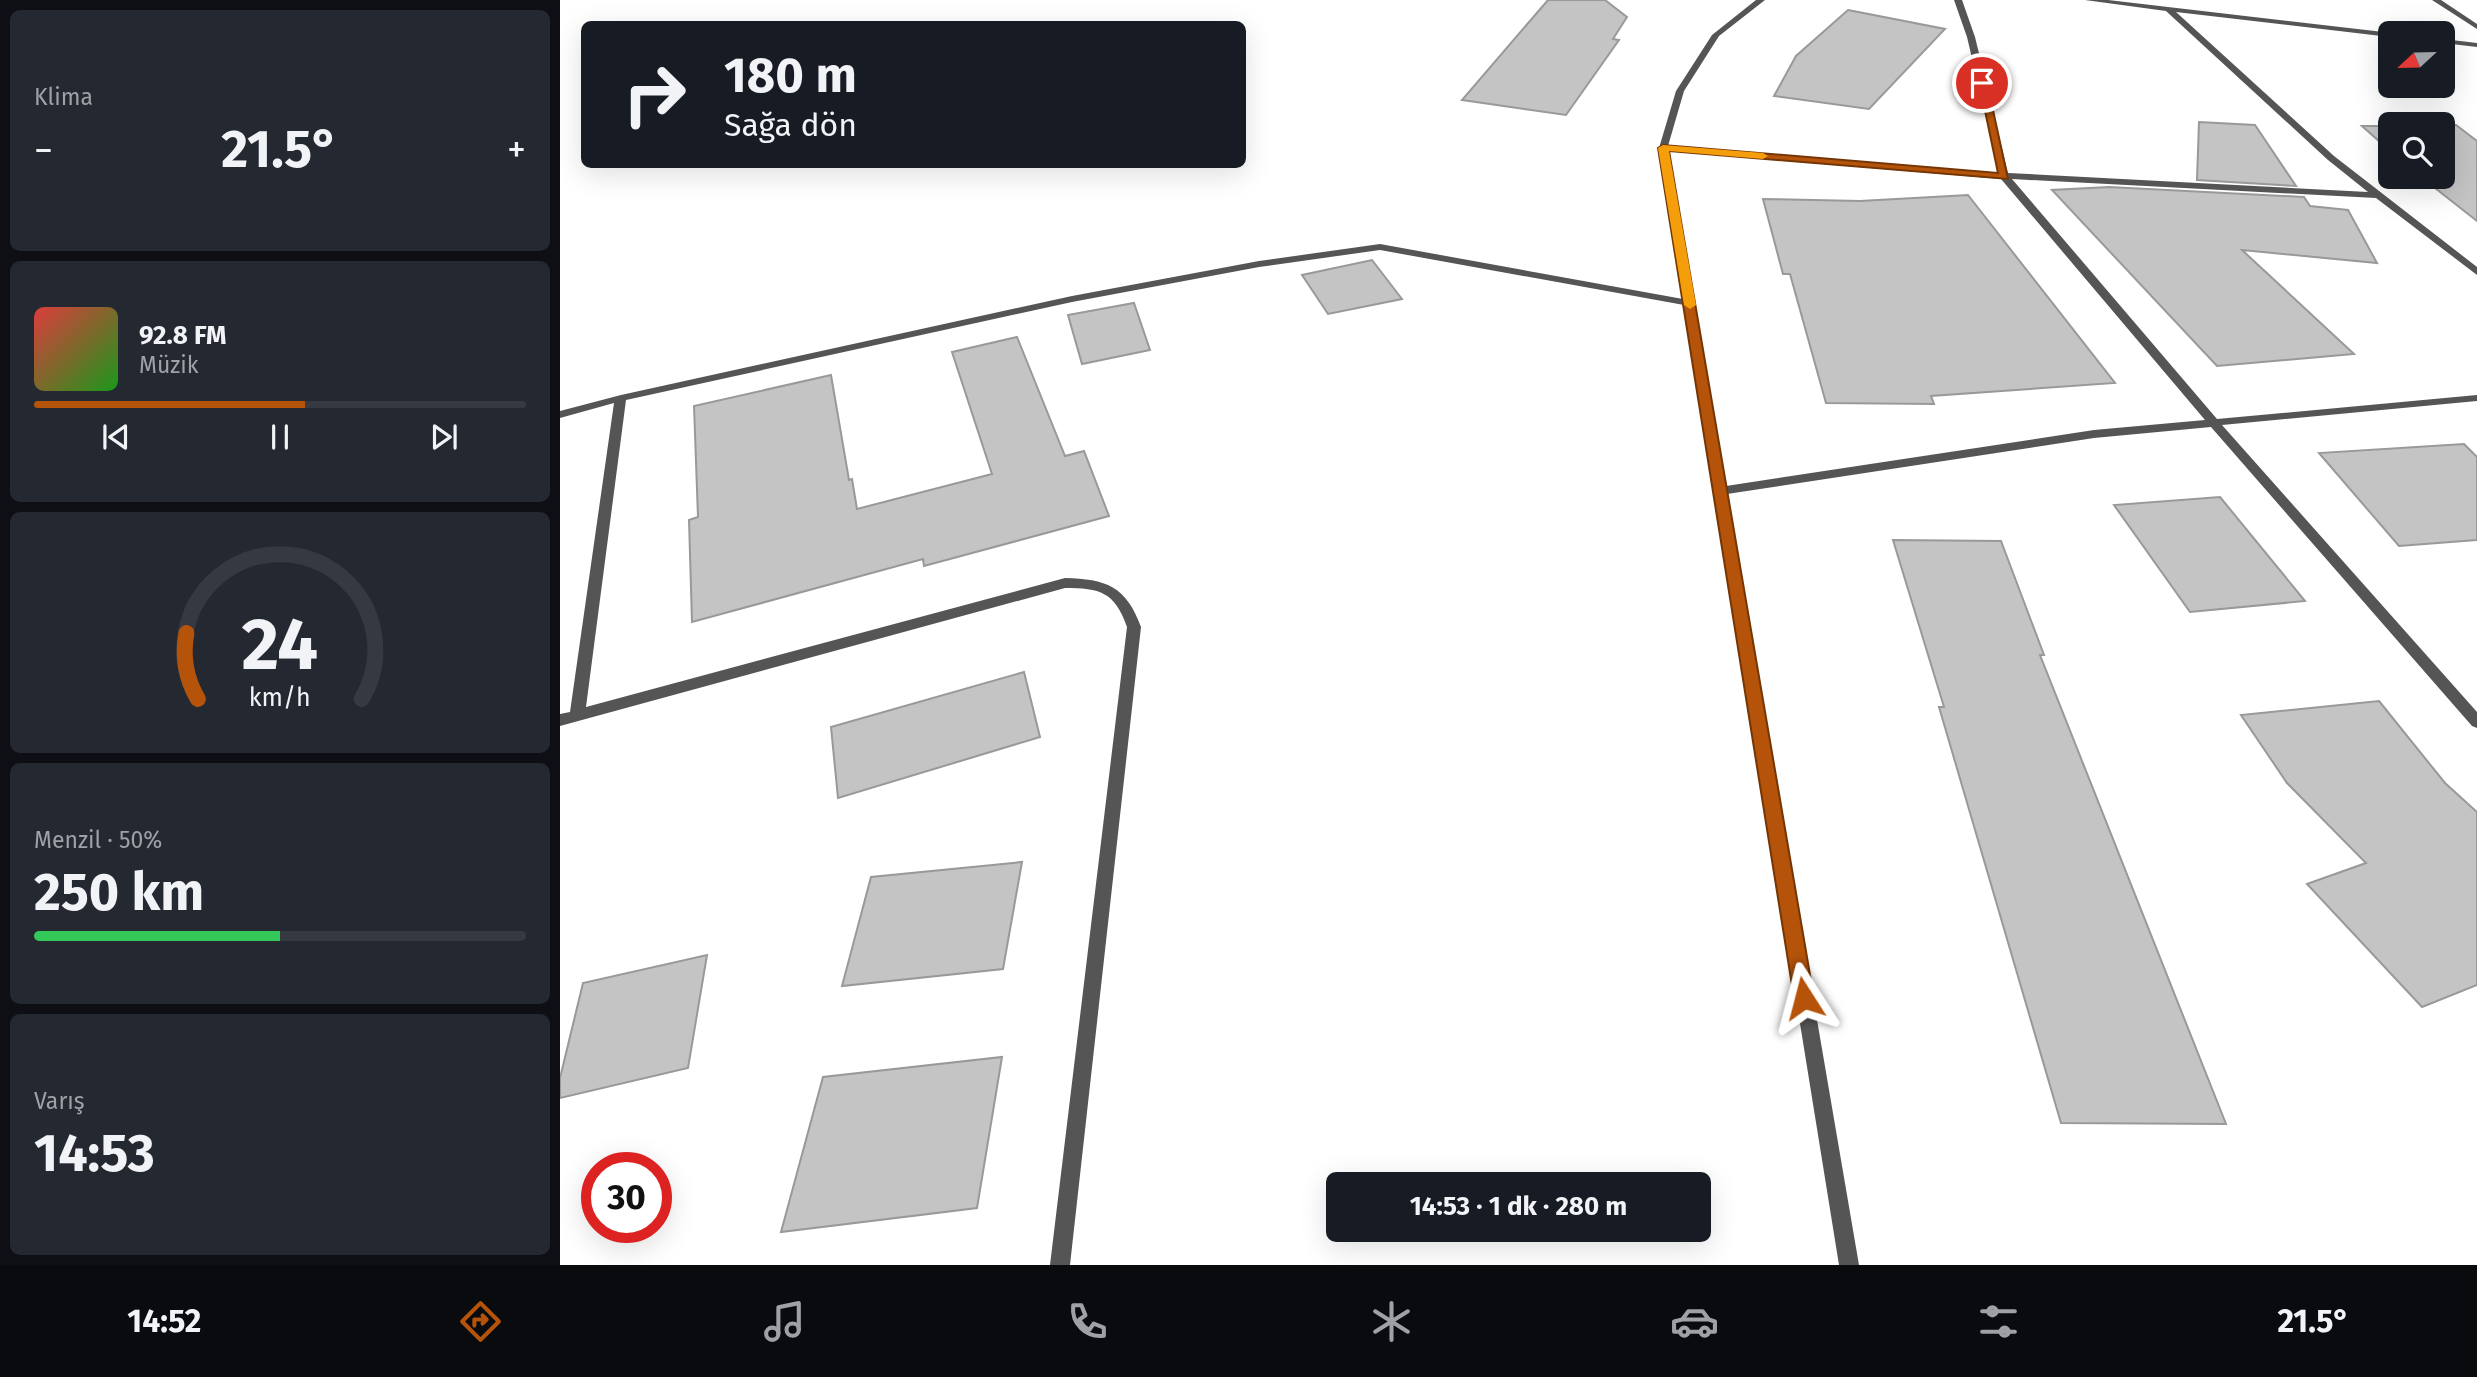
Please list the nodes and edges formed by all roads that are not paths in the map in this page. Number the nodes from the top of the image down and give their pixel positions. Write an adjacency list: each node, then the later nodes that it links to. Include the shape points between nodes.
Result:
1 (1761, 0): 10 (street, via 1716,35 1680,91)
2 (1958, 0): 11 (street)
3 (2090, 0): 5 (street)
4 (2436, 0): 6 (street)
5 (2168, 9): 7 (street); 12 (street)
6 (2477, 27)
7 (2378, 33)
8 (2455, 42): 9 (street)
9 (2477, 45)
10 (1663, 148): 11 (street); 14 (street)
11 (2004, 176): 12 (street); 18 (street)
12 (2378, 195): 13 (street)
13 (2477, 272)
14 (1690, 303): 15 (street, via 1380,247 1072,299); 19 (street)
15 (621, 398): 17 (street); 20 (street)
16 (2477, 398): 18 (street)
17 (560, 415)
18 (2213, 422): 19 (street, via 2094,434); 22 (street)
19 (1720, 491): 24 (street)
20 (577, 716): 21 (street); 23 (street, via 1065,583 1088,583 1122,599 1134,626)
21 (560, 720)
22 (2477, 722)
23 (1060, 1265)
24 (1849, 1265)

